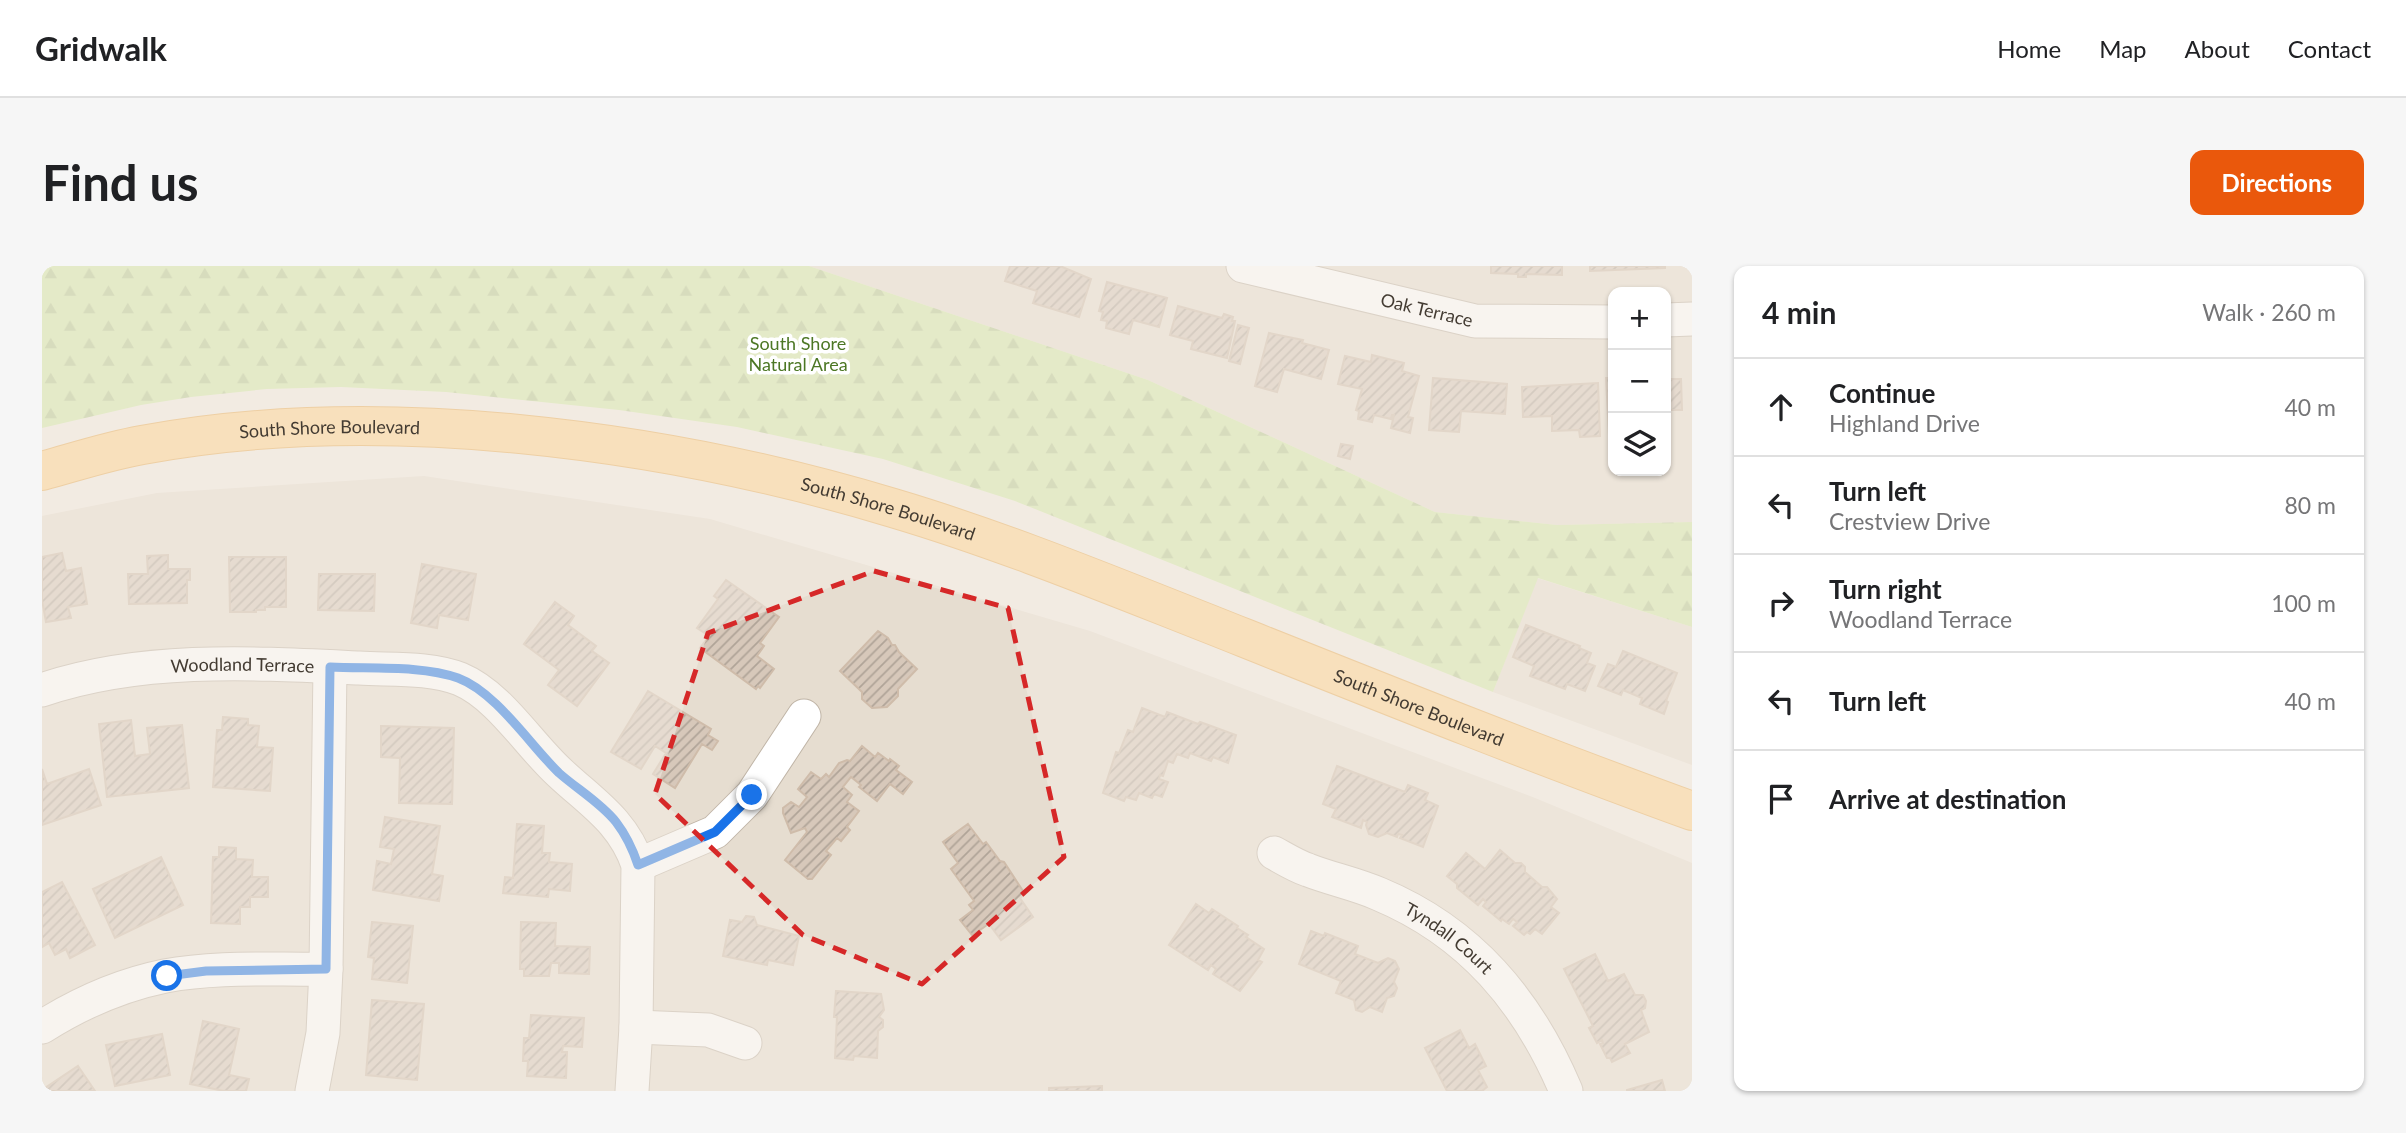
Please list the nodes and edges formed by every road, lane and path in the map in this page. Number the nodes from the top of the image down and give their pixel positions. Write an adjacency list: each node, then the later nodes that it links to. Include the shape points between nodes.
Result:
1 (1243, 266): 4 (street, Oak Terrace, via 1475,321)
2 (1692, 319): 3 (street)
3 (1671, 320)
4 (1608, 322)
5 (42, 471): 9 (main road, South Shore Boulevard, via 186,438 347,427 529,436 749,471 867,500 1008,545)
6 (330, 667): 7 (street, Woodland Terrace, via 188,666 123,672); 11 (street, Woodland Terrace, via 422,671 458,678 476,688 559,773 615,821); 12 (street)
7 (42, 690)
8 (804, 716): 11 (street, via 752,795 715,832)
9 (1692, 811)
10 (1274, 853): 18 (street, Tyndall Court, via 1381,895 1447,930 1478,956 1529,1018)
11 (638, 865): 14 (street, Woodland Terrace)
12 (326, 969): 13 (street, via 167,976 103,995); 16 (street, via 323,1032)
13 (42, 1027)
14 (636, 1027): 15 (street, via 708,1030); 17 (street, Woodland Terrace)
15 (745, 1043)
16 (312, 1091)
17 (632, 1091)
18 (1566, 1091)

